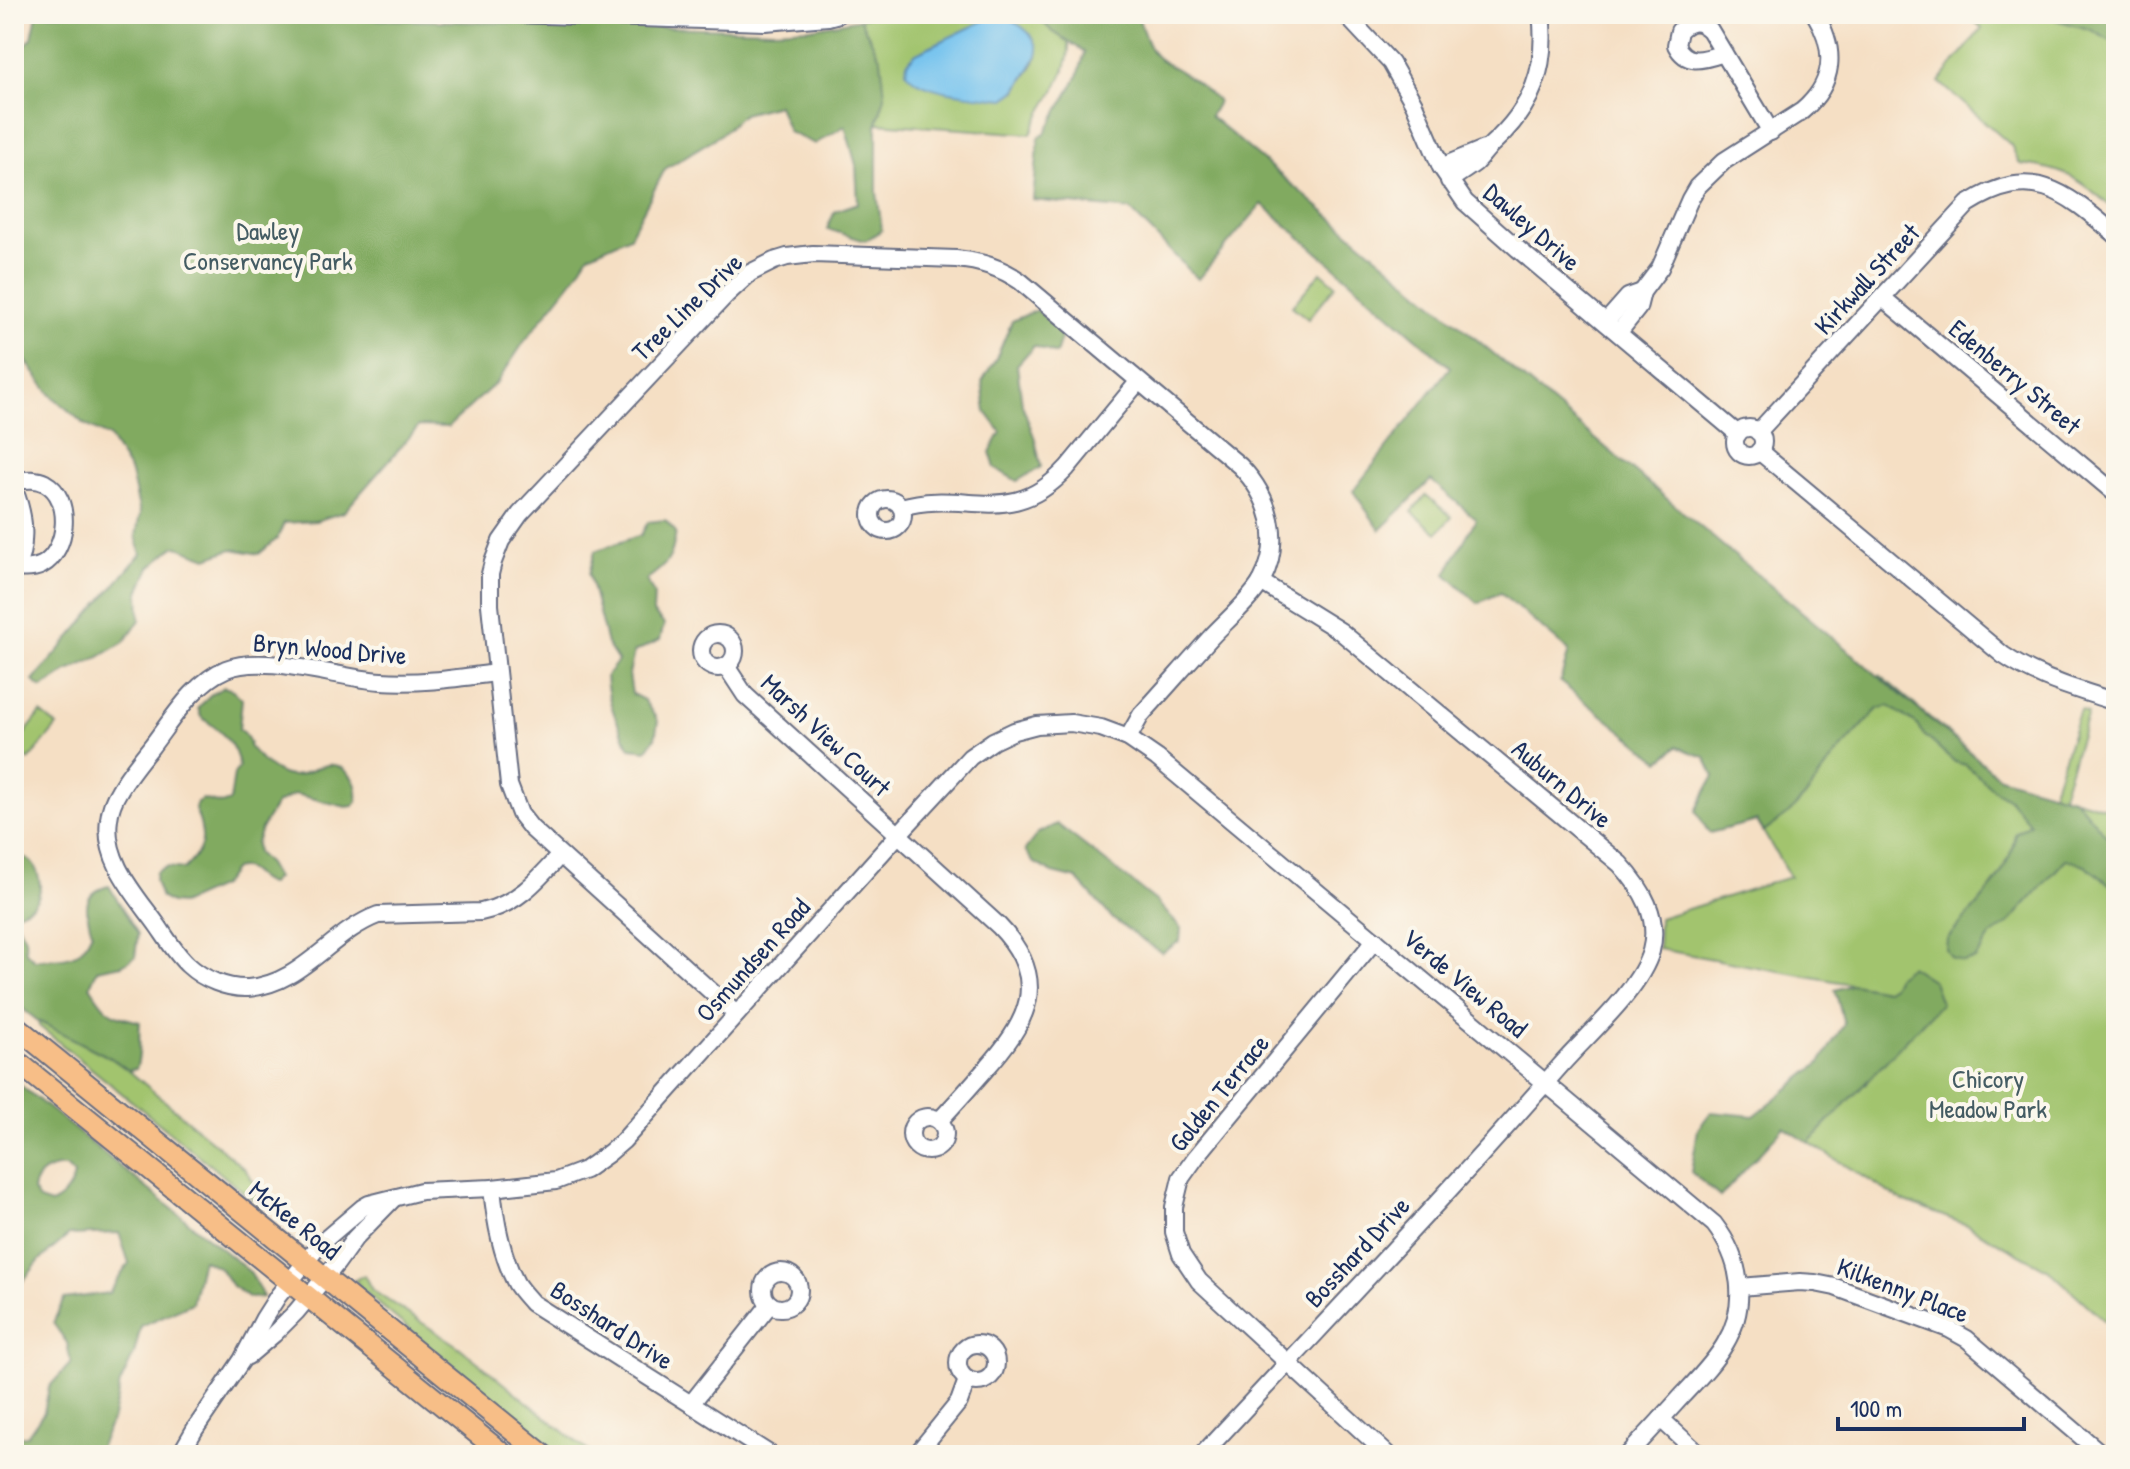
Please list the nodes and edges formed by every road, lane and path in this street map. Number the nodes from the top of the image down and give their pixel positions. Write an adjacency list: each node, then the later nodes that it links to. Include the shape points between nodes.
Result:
1 (514, 14): 2 (street, via 765,22)
2 (839, 14)
3 (1345, 14): 8 (street, Dawley Drive, via 1403,82)
4 (1541, 14): 8 (street, via 1539,69 1519,116 1489,147)
5 (1815, 14): 7 (street, via 1829,48 1822,90)
6 (1724, 53): 7 (street)
7 (1771, 132): 11 (street, via 1724,161 1697,187 1660,268 1642,292 1628,297)
8 (1445, 174): 11 (street, Dawley Drive, via 1465,202)
9 (2116, 235): 10 (street, Kirkwall Street, via 2053,190 2001,186 1968,204)
10 (1883, 298): 13 (street, Kirkwall Street); 18 (street, Edenberry Street)
11 (1613, 327): 14 (street, Dawley Drive)
12 (1138, 382): 19 (street, via 1067,468 1040,492 996,504); 21 (street, Tree Line Drive, via 1240,466 1261,491 1272,536); 23 (street, Tree Line Drive, via 1020,281 995,267 956,259 813,254 774,261 727,294 507,531 490,574)
13 (1758, 432): 14 (street, via 1748,428); 15 (street, via 1763,439)
14 (1738, 434): 15 (street, via 1735,442 1742,454)
15 (1759, 451): 24 (street, via 2024,670)
16 (14, 481): 20 (street, via 36,480 50,487 59,499 64,530 49,560)
17 (14, 490): 20 (street, via 23,525)
18 (2116, 494)
19 (901, 507)
20 (15, 570)
21 (1261, 582): 25 (street, Tree Line Drive, via 1141,715); 32 (street, Auburn Drive, via 1340,631 1604,850 1643,893 1653,936 1641,974)
22 (726, 666): 26 (street, Marsh View Court, via 745,695)
23 (496, 673): 27 (street, Tree Line Drive, via 513,799 531,828); 27 (street, Bryn Wood Drive, via 401,682 265,664 238,665 212,676 117,794 109,820 112,852 125,880 188,965 221,984 243,988 286,978 348,929 378,915 496,909 523,893)
24 (2116, 700)
25 (1128, 738): 26 (street, Osmundsen Road, via 1071,723 1014,731 970,757); 28 (street, Verde View Road)
26 (898, 835): 29 (street, Osmundsen Road); 33 (street, Marsh View Court, via 1013,940 1026,970 1027,1005 1017,1030)
27 (560, 855): 29 (street, Tree Line Drive)
28 (1375, 940): 32 (street, Verde View Road); 43 (street, Golden Terrace, via 1196,1157 1181,1178 1174,1207 1181,1254 1199,1281)
29 (736, 1014): 34 (street, Osmundsen Road, via 603,1158 556,1181)
30 (14, 1025): 36 (main road, McKee Road)
31 (14, 1059): 38 (main road, McKee Road)
32 (1547, 1082): 39 (street, Verde View Road, via 1714,1224 1732,1253); 43 (street, Bosshard Drive)
33 (939, 1121)
34 (492, 1188): 35 (street, Osmundsen Road, via 421,1191); 45 (street, Bosshard Drive, via 509,1267 532,1303)
35 (393, 1199): 36 (street, Osmundsen Road, via 354,1213); 37 (street, Osmundsen Road)
36 (305, 1262): 37 (main road, McKee Road); 38 (street, Osmundsen Road)
37 (325, 1278): 40 (street, Osmundsen Road); 49 (main road, McKee Road)
38 (289, 1282): 40 (main road, McKee Road); 42 (street, Osmundsen Road)
39 (1740, 1287): 46 (street, via 1727,1342); 56 (street, Kilkenny Place, via 1835,1287 1949,1329)
40 (308, 1298): 42 (street, Osmundsen Road); 48 (main road, McKee Road)
41 (770, 1304): 45 (street)
42 (242, 1360): 47 (street, Osmundsen Road)
43 (1288, 1362): 52 (street, Bosshard Drive); 53 (street, Golden Terrace)
44 (967, 1380): 51 (street, via 959,1402)
45 (691, 1404): 50 (street, Bosshard Drive)
46 (1661, 1419): 54 (street); 55 (street)
47 (180, 1455)
48 (504, 1455)
49 (543, 1455)
50 (771, 1455)
51 (916, 1455)
52 (1202, 1455)
53 (1388, 1455)
54 (1628, 1455)
55 (1700, 1455)
56 (2103, 1455)

